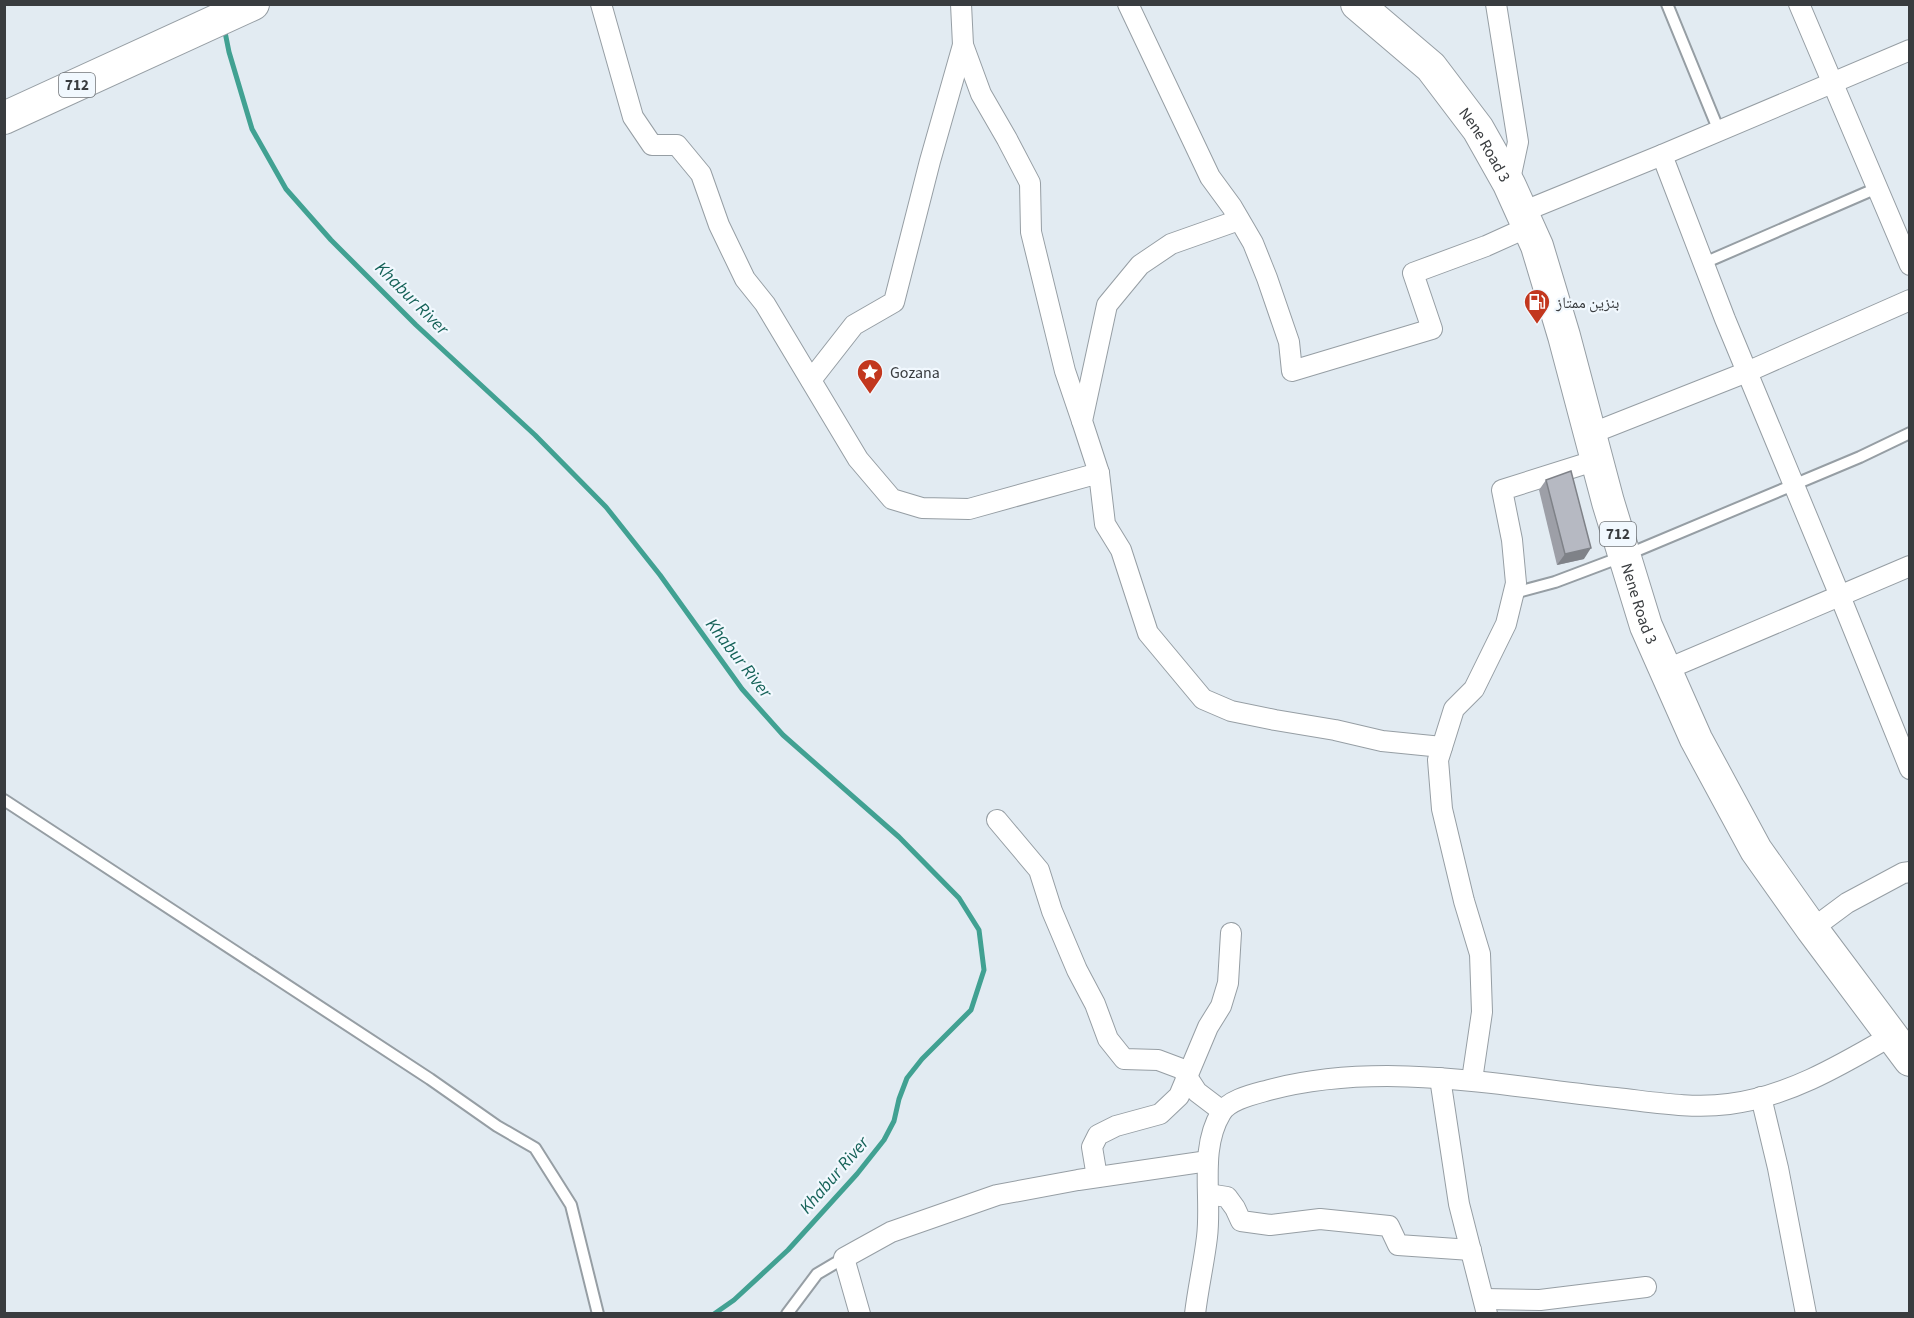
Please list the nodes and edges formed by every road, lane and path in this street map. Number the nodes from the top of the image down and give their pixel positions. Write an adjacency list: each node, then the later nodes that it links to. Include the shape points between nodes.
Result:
1 (253, 4): 12 (main road, 712)
2 (602, 4): 23 (street, via 633,117 652,145 677,145 701,174 745,279 765,304)
3 (961, 4): 9 (street)
4 (1128, 4): 17 (street, via 1210,177)
5 (1357, 4): 15 (main road, Nene Road 3 / 712, via 1431,67 1478,129)
6 (1496, 4): 15 (street, via 1518,142)
7 (1667, 4): 13 (lane)
8 (1799, 4): 11 (street)
9 (963, 45): 23 (street, via 894,303 854,325); 24 (street, via 981,94 1030,183 1031,232 1065,371)
10 (1910, 50): 11 (street)
11 (1832, 83): 13 (street); 16 (street)
12 (4, 118)
13 (1719, 131): 14 (street)
14 (1662, 155): 18 (street); 19 (street)
15 (1509, 184): 18 (main road, Nene Road 3 / 712)
16 (1877, 188): 19 (lane); 20 (street)
17 (1239, 220): 18 (street, via 1268,279 1289,342 1292,371 1432,329 1413,273 1486,246); 24 (street, via 1171,244 1140,265 1107,305)
18 (1525, 220): 26 (main road, Nene Road 3 / 712, via 1537,246)
19 (1704, 263): 22 (street)
20 (1910, 265)
21 (1910, 300): 22 (street)
22 (1747, 372): 26 (street); 28 (street)
23 (811, 380): 27 (street, via 858,459 891,499 922,508 969,509)
24 (1082, 421): 27 (street)
25 (1910, 433): 28 (lane)
26 (1594, 447): 29 (main road, Nene Road 3 / 712); 31 (street, via 1502,490 1512,540)
27 (1099, 472): 34 (street, via 1105,524 1121,550 1148,633 1203,699 1231,711 1264,718 1382,741)
28 (1793, 485): 29 (lane); 32 (street)
29 (1624, 556): 31 (lane); 33 (main road, Nene Road 3 / 712)
30 (1910, 566): 32 (street)
31 (1514, 593): 34 (street, via 1506,624 1474,689 1454,709)
32 (1840, 596): 33 (street); 35 (street)
33 (1665, 670): 39 (main road, Nene Road 3 / 712, via 1696,739 1756,850)
34 (1442, 747): 44 (street, via 1438,760 1442,809 1480,954 1482,1012)
35 (1909, 766)
36 (4, 800): 54 (lane, via 535,1148 571,1205)
37 (997, 820): 42 (street, via 1039,870 1052,911 1108,1039 1124,1059 1158,1060 1182,1069)
38 (1910, 872): 39 (street, via 1846,903)
39 (1812, 929): 41 (main road, Nene Road 3 / 712)
40 (1232, 933): 42 (street, via 1228,983 1221,1006)
41 (1900, 1048): 45 (street, via 1847,1062)
42 (1187, 1077): 46 (street, via 1197,1092); 48 (street, via 1179,1096 1160,1114 1098,1135 1092,1147)
43 (1440, 1078): 44 (street); 46 (street, via 1356,1077 1291,1084 1243,1097); 50 (street, via 1459,1204)
44 (1472, 1080): 45 (street, via 1696,1105)
45 (1761, 1097): 58 (street, via 1779,1168)
46 (1222, 1111): 47 (street)
47 (1208, 1161): 48 (street); 49 (street)
48 (1098, 1177): 51 (street, via 978,1201 891,1232)
49 (1208, 1194): 50 (street, via 1227,1197 1241,1221 1270,1226 1320,1219 1363,1222 1389,1226 1398,1245); 57 (street, via 1208,1236)
50 (1471, 1250): 53 (street)
51 (844, 1258): 55 (lane, via 817,1274); 56 (street)
52 (1646, 1287): 53 (street)
53 (1486, 1306)
54 (598, 1314)
55 (787, 1314)
56 (860, 1314)
57 (1195, 1314)
58 (1806, 1314)

